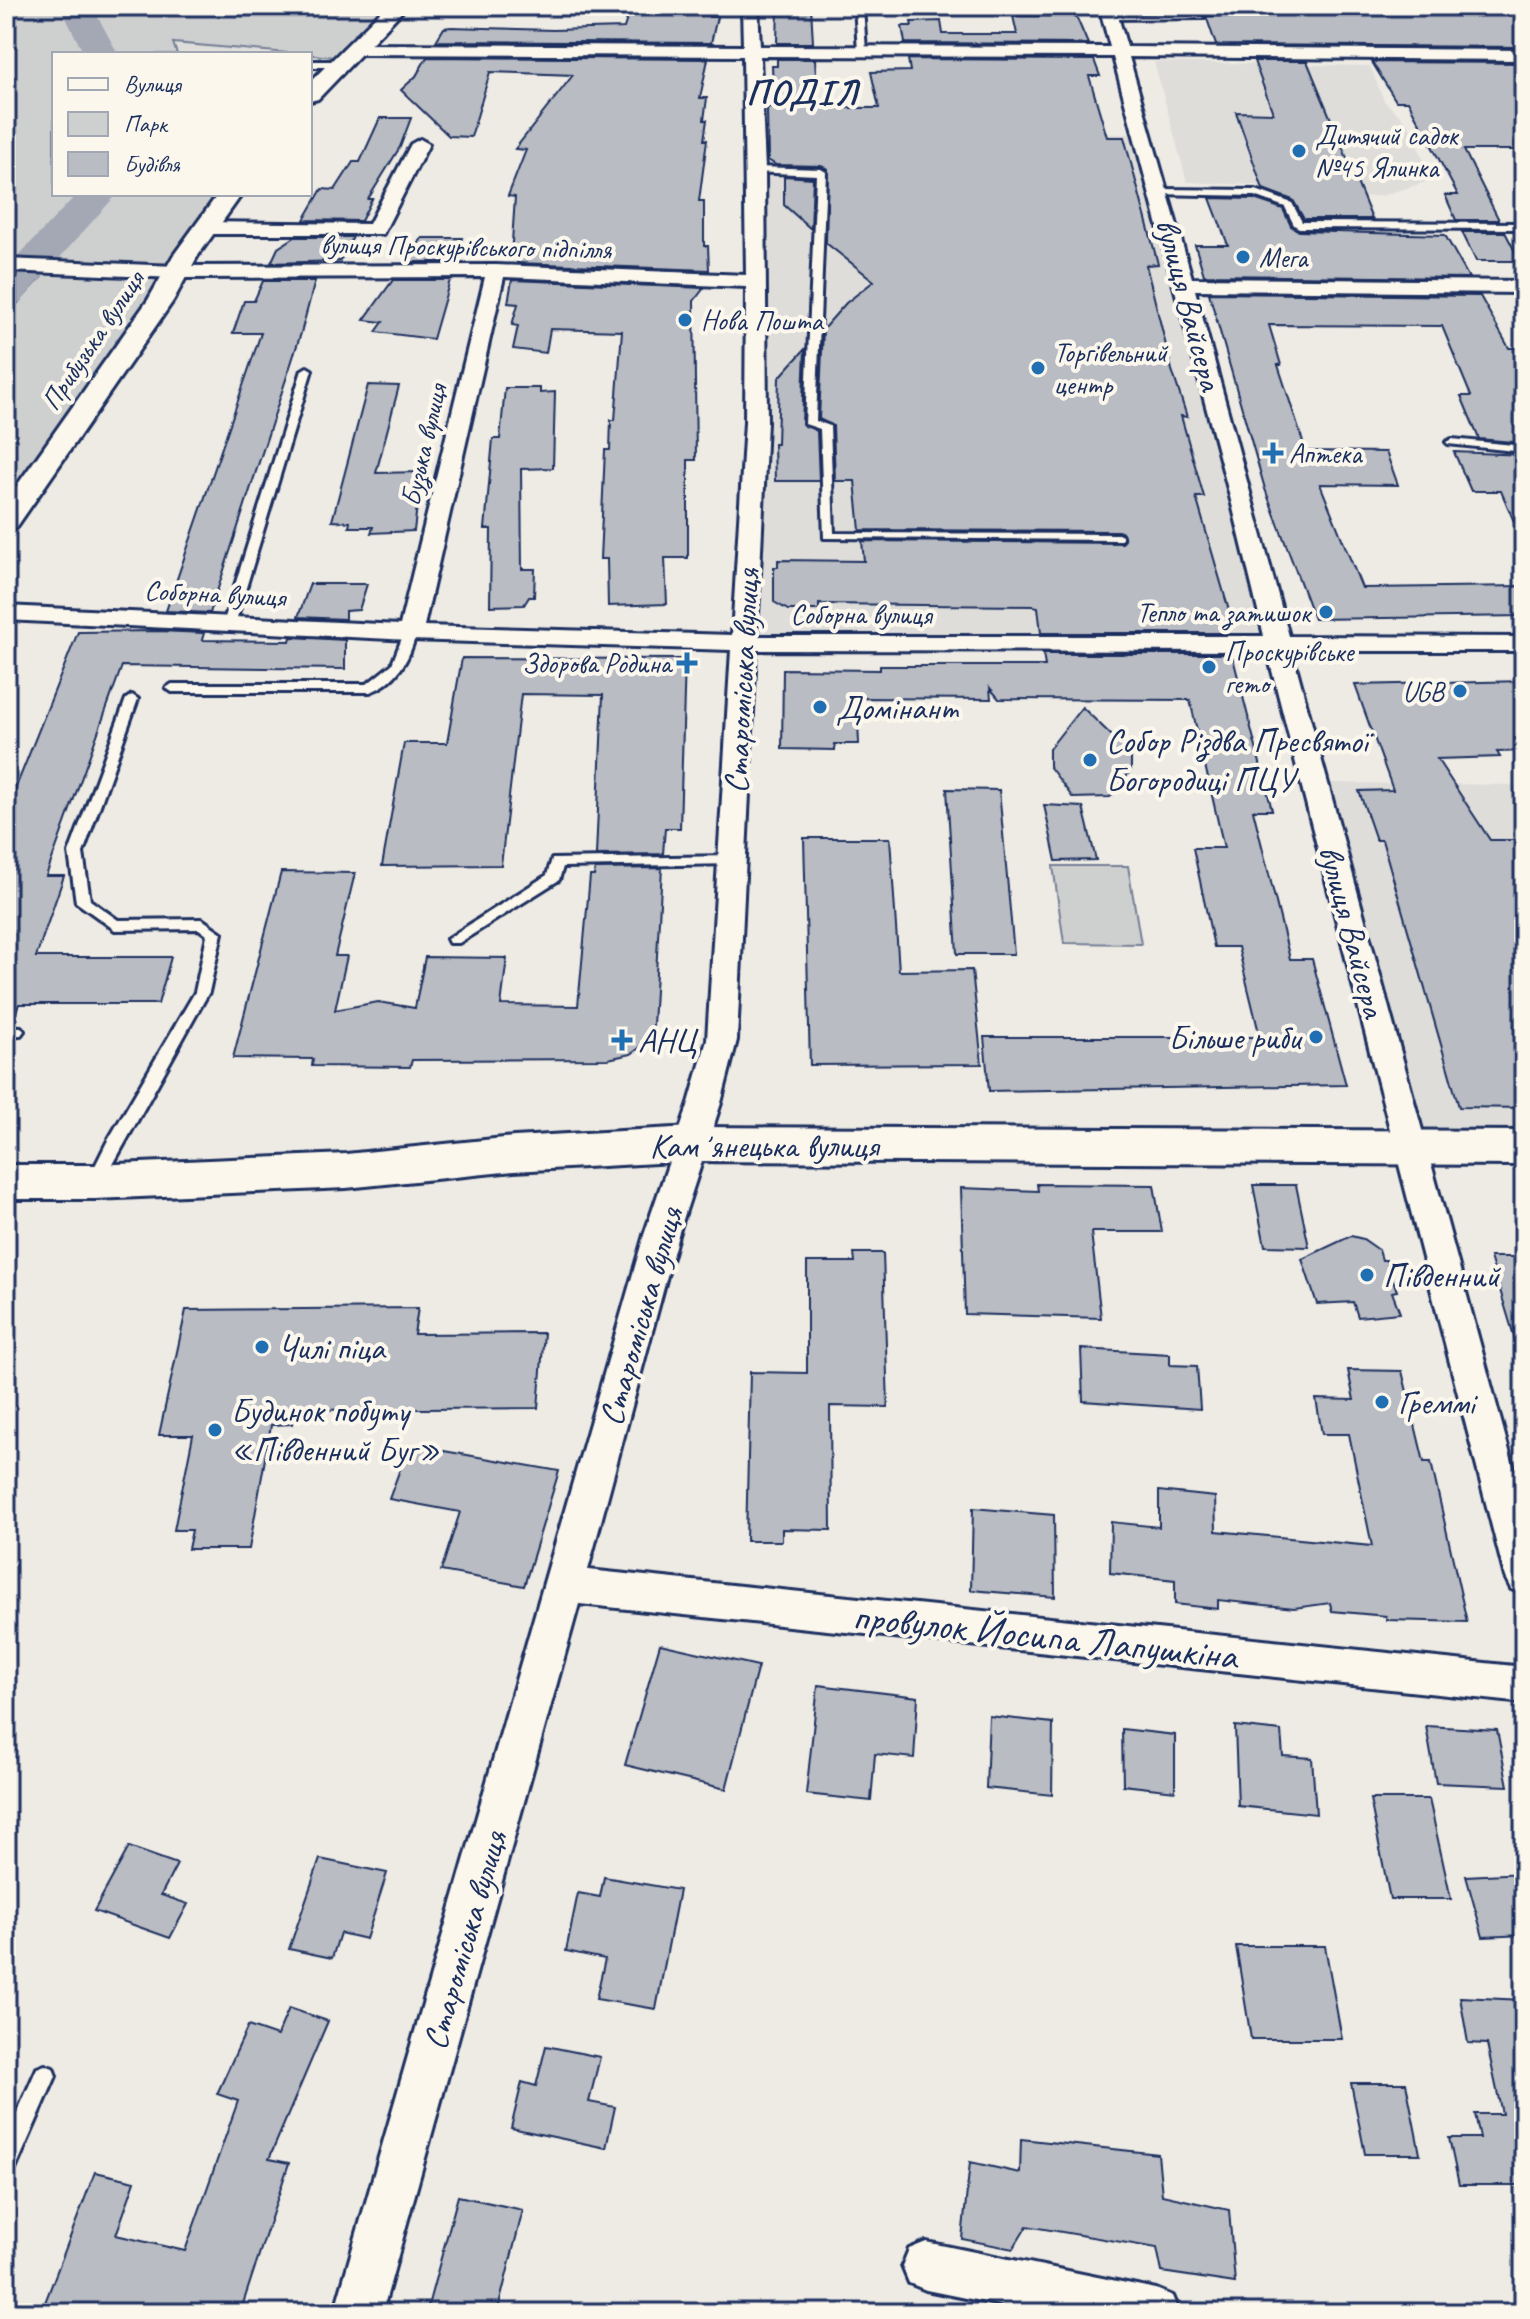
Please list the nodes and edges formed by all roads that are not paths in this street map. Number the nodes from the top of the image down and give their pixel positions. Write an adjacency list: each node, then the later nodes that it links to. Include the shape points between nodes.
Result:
1 (397, 6): 10 (street)
2 (750, 6): 8 (street, Староміська вулиця)
3 (859, 6): 7 (lane)
4 (1109, 12): 5 (lane); 6 (street, вулиця Вайсера)
5 (1200, 16)
6 (1119, 50): 7 (street); 9 (street); 15 (street, вулиця Вайсера)
7 (862, 52): 8 (street)
8 (752, 53): 10 (street); 14 (street, Староміська вулиця)
9 (1524, 55)
10 (344, 56): 11 (lane); 12 (street)
11 (312, 64)
12 (312, 92)
13 (420, 144): 18 (street, via 376,230)
14 (756, 170): 22 (street, Староміська вулиця); 29 (lane, via 821,172 810,424 825,426 828,536)
15 (1159, 192): 17 (lane, via 1256,193 1289,205 1299,225); 23 (street, вулиця Вайсера)
16 (228, 196): 18 (street, Прибузька вулиця)
17 (1524, 226)
18 (204, 228): 21 (street, Прибузька вулиця)
19 (6, 265): 21 (street, вулиця Проскурівського підпілля)
20 (496, 271): 21 (street, вулиця Проскурівського підпілля); 22 (street, вулиця Проскурівського підпілля); 32 (street, Бузька вулиця)
21 (176, 272): 28 (street, Прибузька вулиця)
22 (756, 281): 33 (street, Староміська вулиця, via 756,422)
23 (1184, 284): 24 (street); 35 (street, вулиця Вайсера)
24 (1524, 287)
25 (307, 370): 31 (lane)
26 (1452, 442): 27 (lane)
27 (1524, 449)
28 (6, 522)
29 (1118, 538)
30 (6, 613): 31 (street, Соборна вулиця)
31 (229, 624): 32 (street, Соборна вулиця)
32 (410, 633): 33 (street, Соборна вулиця); 36 (lane, via 392,675 370,688)
33 (743, 643): 35 (street, Соборна вулиця); 38 (street, Староміська вулиця)
34 (1524, 644): 35 (street, Соборна вулиця)
35 (1279, 645): 41 (street, вулиця Вайсера)
36 (172, 688)
37 (132, 699): 44 (lane, via 76,853 83,902 115,925 202,924 215,933 202,992)
38 (731, 861): 39 (lane, via 557,862 554,877); 40 (street, Староміська вулиця, via 722,1040)
39 (454, 939)
40 (692, 1144): 41 (main road, Камʼянецька вулиця); 44 (main road, Камʼянецька вулиця, via 346,1171); 46 (street, Староміська вулиця, via 661,1235)
41 (1412, 1147): 42 (main road, Камʼянецька вулиця); 45 (street, вулиця Вайсера)
42 (1524, 1148)
43 (6, 1182): 44 (main road, Камʼянецька вулиця)
44 (95, 1182)
45 (1524, 1577)
46 (565, 1585): 47 (street, провулок Йосипа Лапушкіна); 51 (street, Староміська вулиця)
47 (1524, 1685)
48 (45, 2076): 49 (lane)
49 (6, 2164)
50 (926, 2266): 52 (street)
51 (358, 2313)
52 (1156, 2313)

